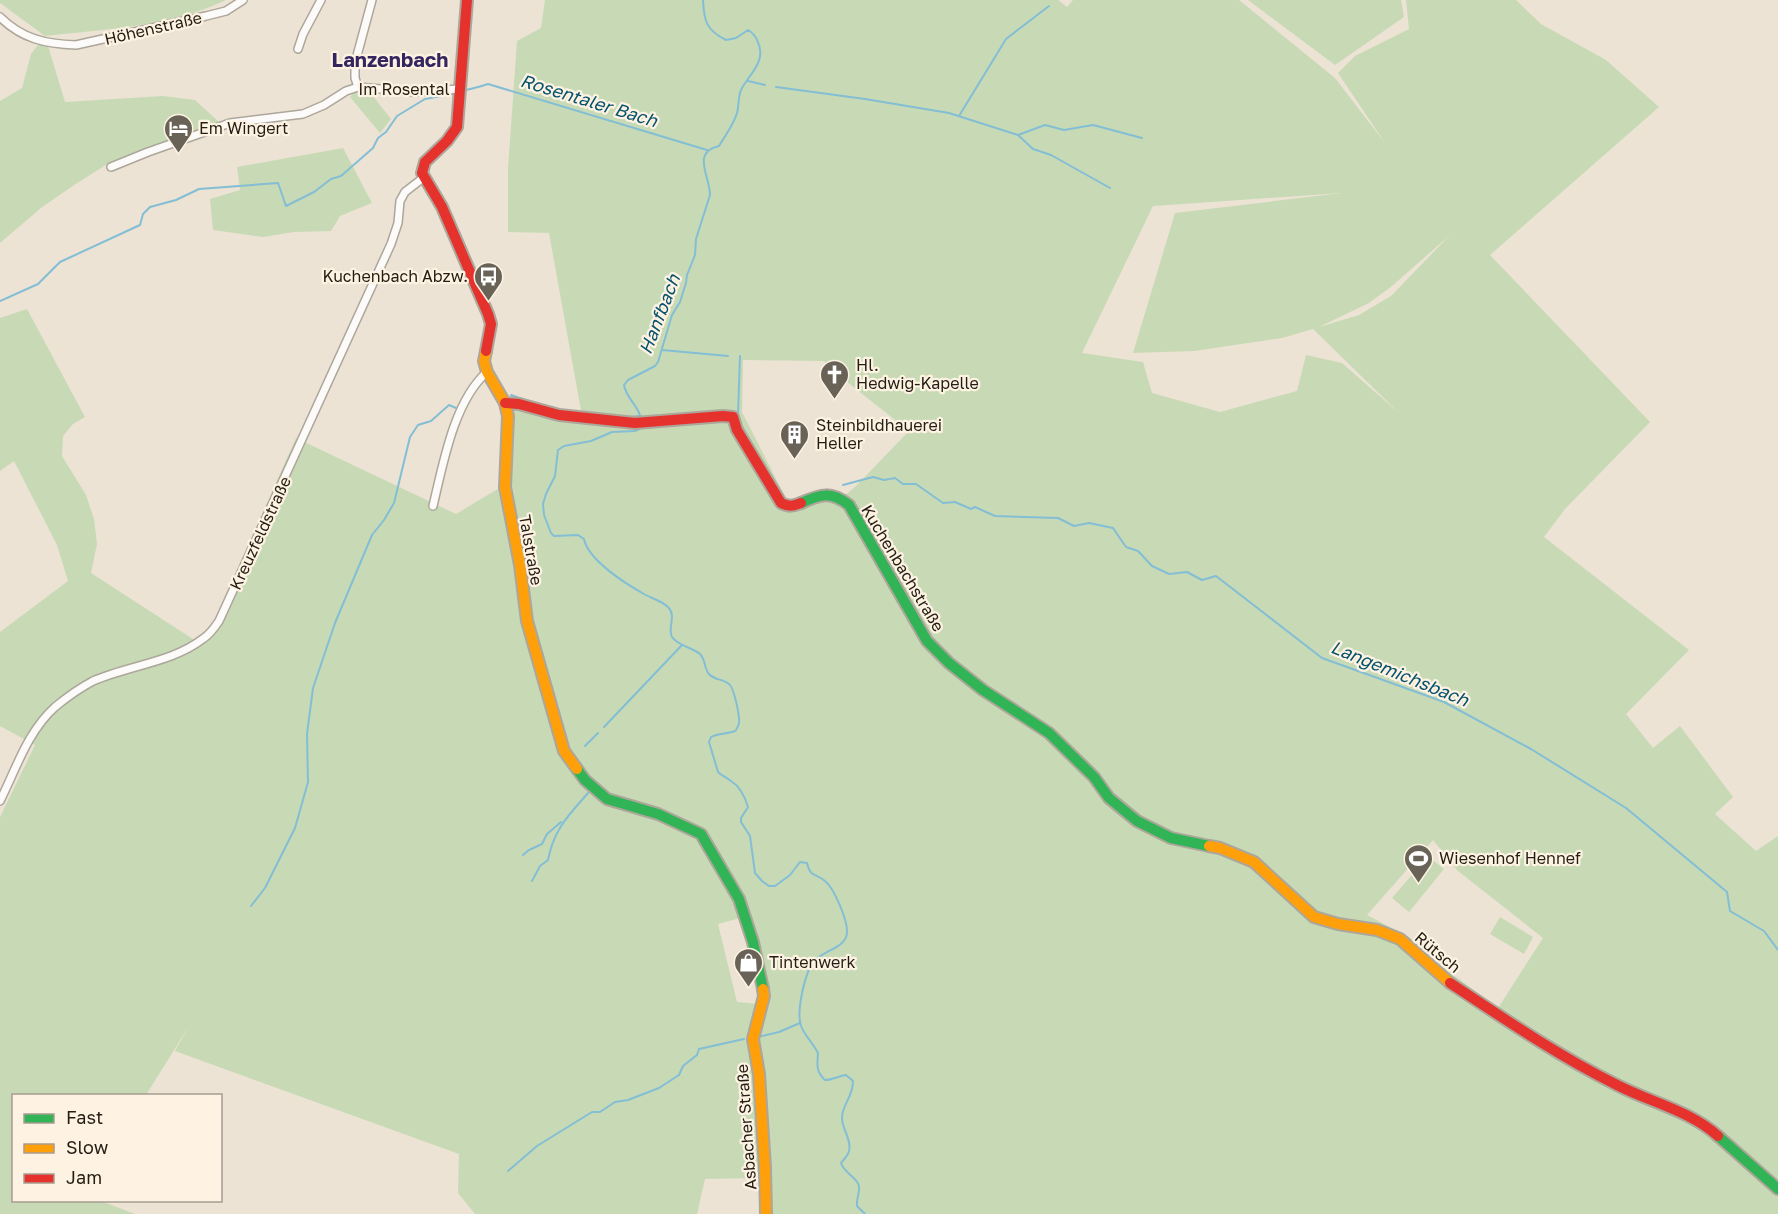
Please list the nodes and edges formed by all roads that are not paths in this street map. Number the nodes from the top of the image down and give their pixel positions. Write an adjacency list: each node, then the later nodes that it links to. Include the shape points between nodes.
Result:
1 (243, 0): 5 (street, Höhenstraße, via 206,16 82,44 28,38)
2 (321, 0): 6 (street)
3 (372, 0): 7 (street, via 356,63)
4 (467, 0): 8 (street)
5 (0, 17)
6 (297, 49)
7 (358, 87): 8 (street, Im Rosental, via 414,92); 9 (street, Im Rosental, via 303,114 230,123)
8 (459, 89): 10 (street, via 457,127 425,162)
9 (111, 167)
10 (423, 178): 11 (street, via 442,207 488,314 491,324 484,361); 15 (street, Kreuzfeldstraße, via 400,201 391,244 219,621 207,637 193,646 94,681 54,707 34,731)
11 (487, 372): 12 (street, Talstraße); 13 (street, via 475,382 451,433)
12 (505, 403): 14 (street, Kuchenbachstraße, via 559,416 635,423 733,417 736,429 781,503 794,506 830,495 849,505 927,641 982,690); 16 (street, Talstraße, via 508,416 504,487 527,621 564,751 585,780 608,800 658,814 700,834 739,899 753,942 764,996)
13 (433, 506)
14 (1022, 714): 17 (street, Rütsch, via 1049,733 1094,777 1109,798 1137,821 1171,838 1220,848 1254,862 1314,917 1377,930 1400,939 1450,983 1574,1063 1707,1126)
15 (0, 801)
16 (753, 1039): 18 (street, Asbacher Straße, via 759,1074)
17 (1778, 1189)
18 (765, 1214)

